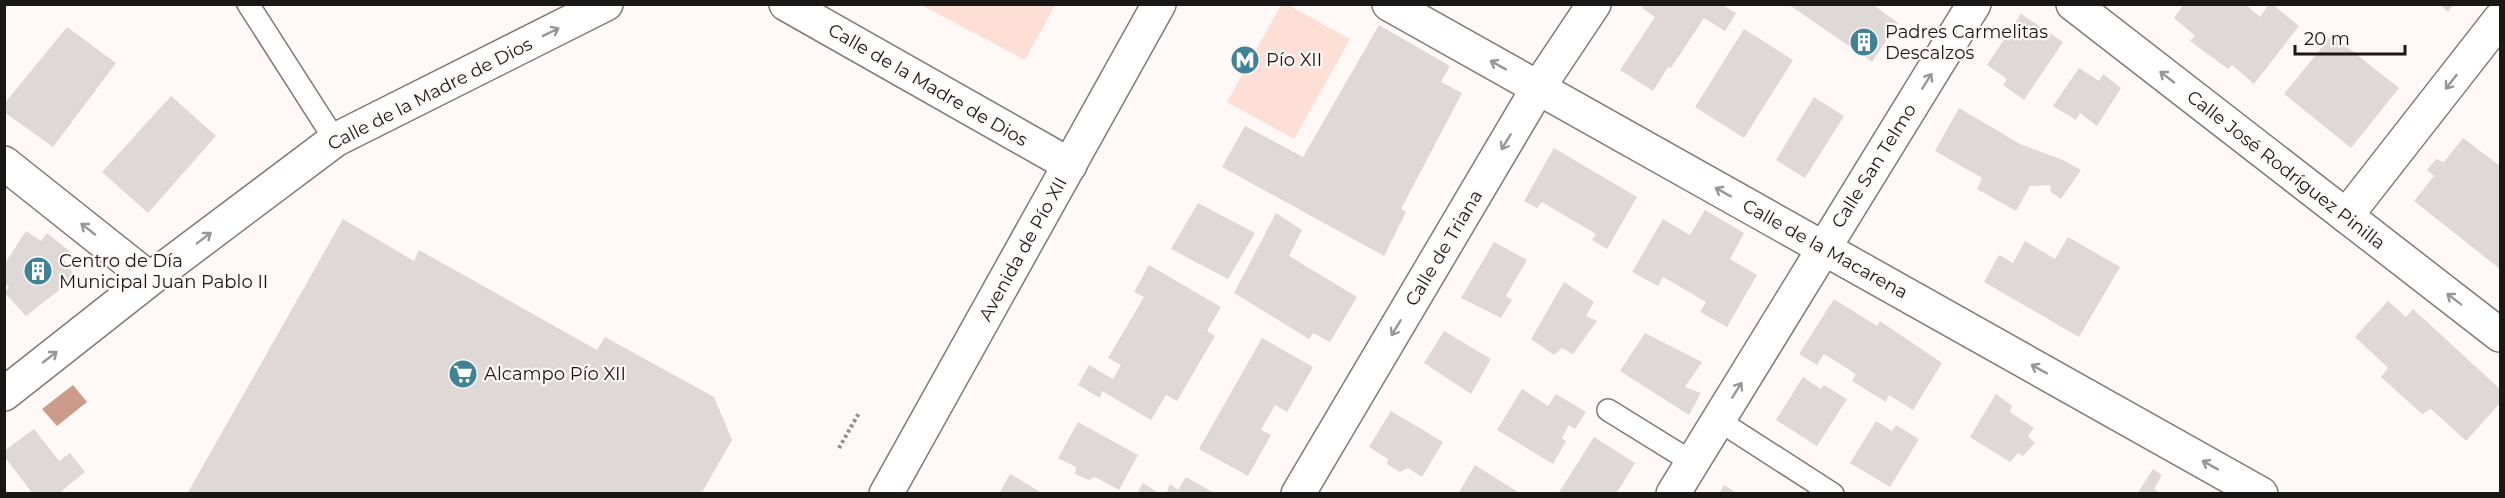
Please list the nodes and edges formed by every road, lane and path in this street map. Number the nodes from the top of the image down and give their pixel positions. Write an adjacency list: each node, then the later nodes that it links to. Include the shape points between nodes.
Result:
1 (248, 4): 11 (lane)
2 (606, 4): 11 (street, Calle de la Madre de Dios, one-way to 2)
3 (786, 4): 13 (street, Calle de la Madre de Dios)
4 (1159, 4): 13 (street, Avenida de Pío XII)
5 (1389, 4): 10 (street, Calle de la Macarena, one-way to 5)
6 (1594, 4): 10 (street, Calle de Triana)
7 (1974, 4): 15 (street, Calle San Telmo, one-way to 7)
8 (2073, 4): 14 (street, Calle José Rodríguez Pinilla, one-way to 8)
9 (2500, 20): 14 (street, one-way to 14)
10 (1538, 88): 15 (street, Calle de la Macarena, one-way to 10); 25 (street, Calle de Triana, one-way to 25)
11 (335, 140): 16 (street, Calle de la Madre de Dios, one-way to 11)
12 (4, 163): 16 (street, one-way to 12)
13 (1070, 165): 24 (street, Avenida de Pío XII)
14 (2346, 216): 17 (street, Calle José Rodríguez Pinilla, one-way to 14)
15 (1824, 248): 21 (street, Calle San Telmo, one-way to 15); 28 (street, Calle de la Macarena, one-way to 15)
16 (150, 279): 18 (street, Calle de la Madre de Dios, one-way to 16)
17 (2500, 334)
18 (4, 394)
19 (1608, 410): 23 (lane)
20 (859, 413): 22 (path)
21 (1718, 420): 23 (street, Calle San Telmo); 27 (lane)
22 (839, 448)
23 (1692, 462): 26 (street, Calle San Telmo)
24 (886, 494)
25 (1298, 494)
26 (1673, 494)
27 (1833, 494)
28 (2260, 494)

